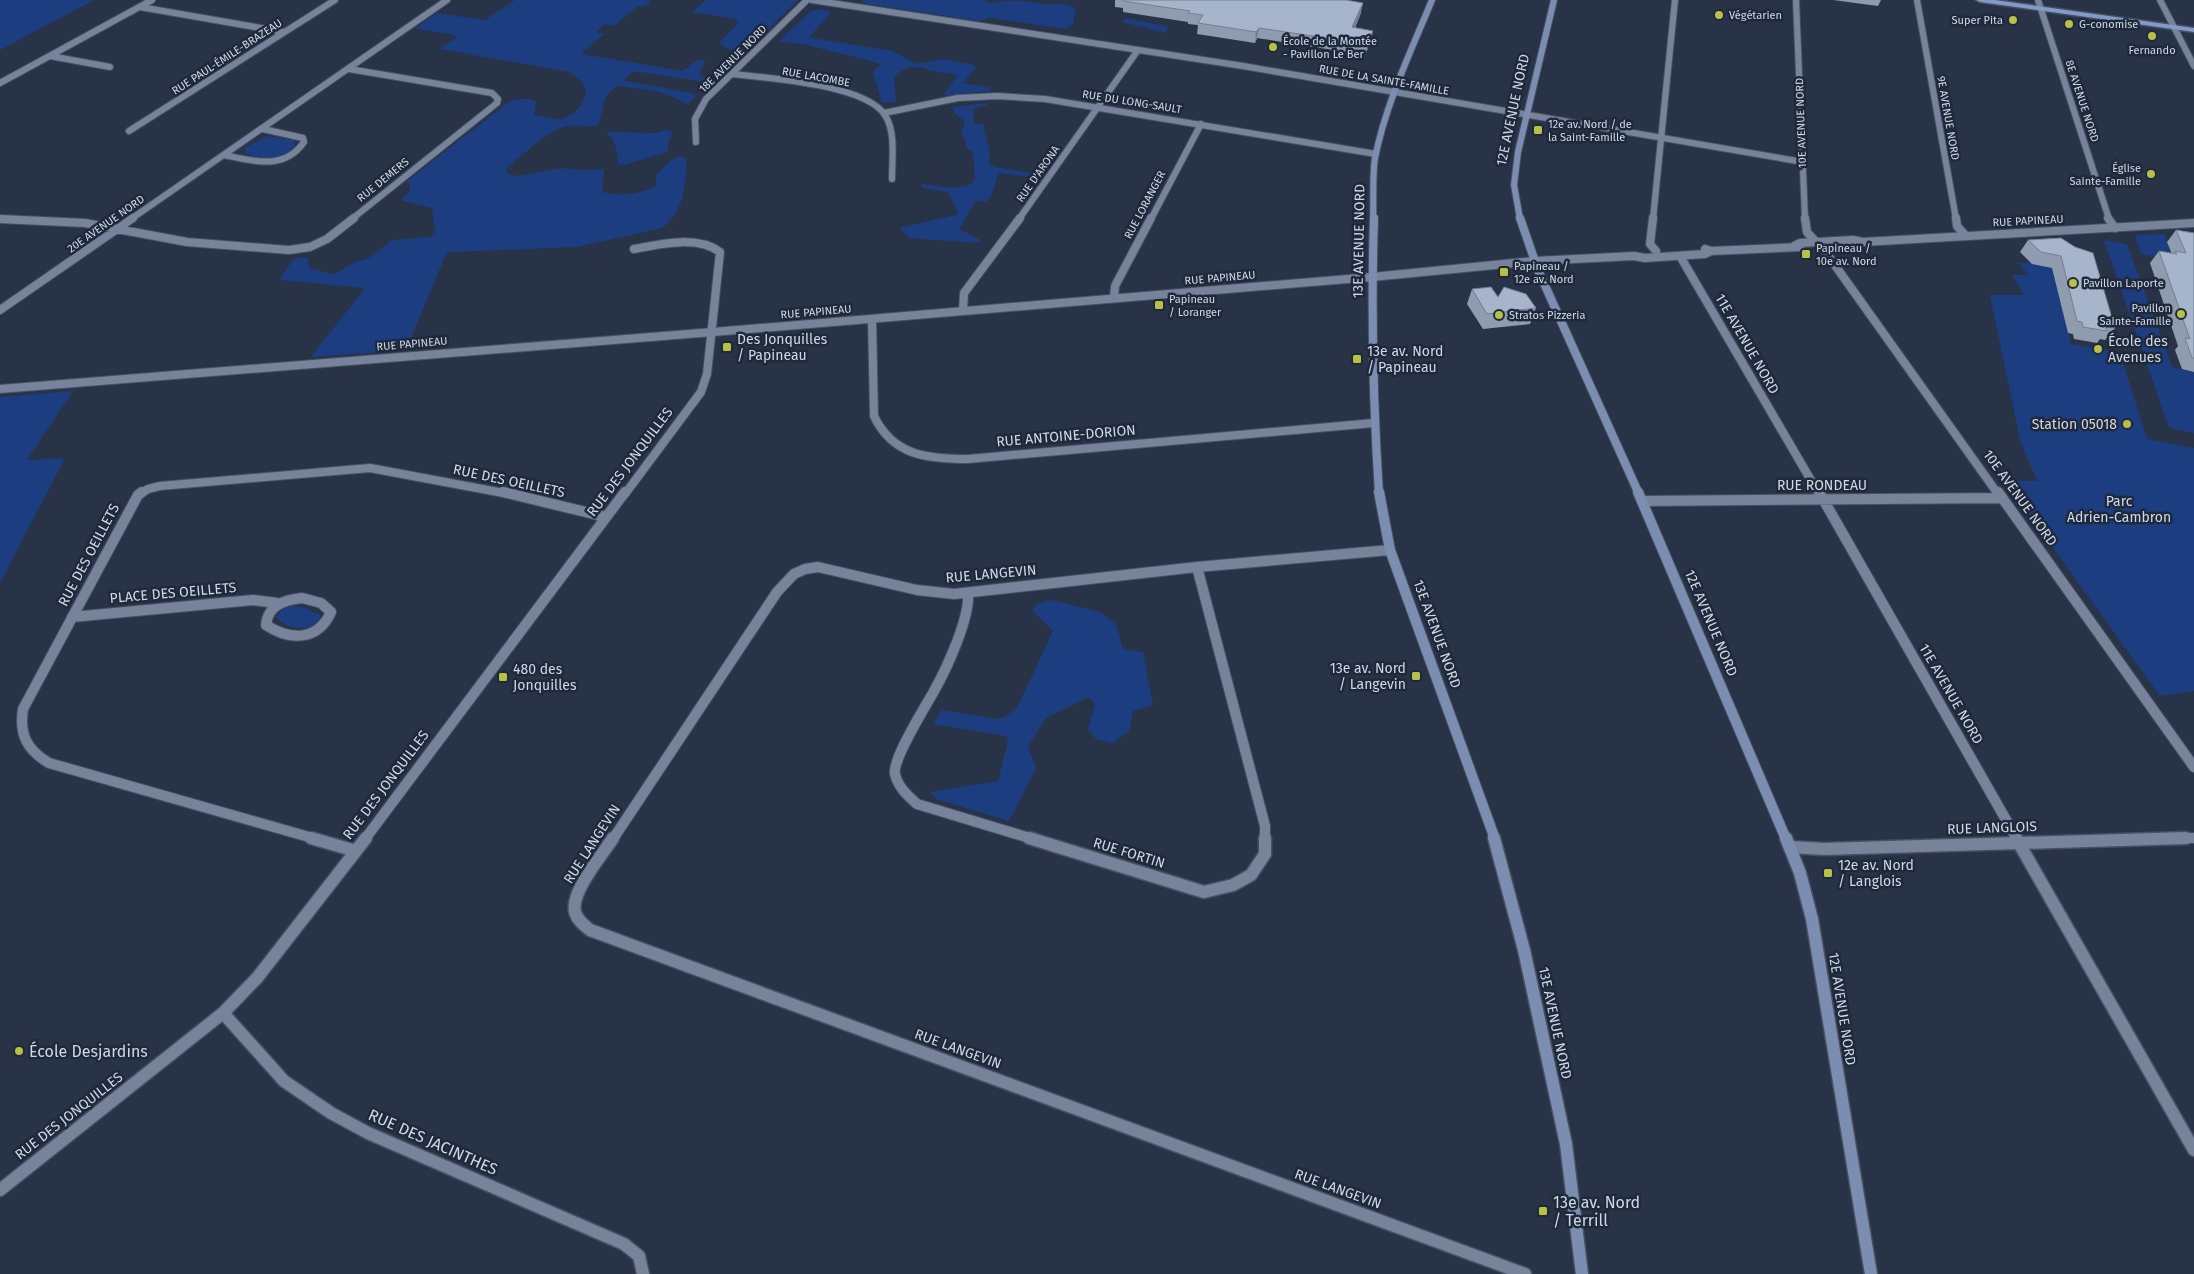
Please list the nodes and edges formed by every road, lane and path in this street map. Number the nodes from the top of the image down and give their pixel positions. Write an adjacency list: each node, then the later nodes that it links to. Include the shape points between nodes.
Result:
1 (152, 0): 14 (street)
2 (334, 0): 18 (street, RUE PAUL-ÉMILE-BRAZEAU)
3 (447, 0): 23 (street, 20E AVENUE NORD)
4 (808, 0): 24 (street, 18E AVENUE NORD)
5 (812, 0): 19 (street, RUE DE LA SAINTE-FAMILLE)
6 (1432, 0): 26 (main road, 13E AVENUE NORD)
7 (1554, 0): 29 (main road, 12E AVENUE NORD)
8 (1674, 0): 33 (street)
9 (1796, 0): 37 (street, 10E AVENUE NORD)
10 (1917, 0): 43 (street, 9E AVENUE NORD, via 1958,226)
11 (1980, 0): 15 (main road)
12 (2038, 0): 15 (street, 8E AVENUE NORD)
13 (2160, 0): 16 (street)
14 (140, 6): 18 (street); 20 (street)
15 (2041, 8): 16 (main road); 41 (street, 8E AVENUE NORD, via 2108,218)
16 (2174, 27): 17 (main road); 22 (street)
17 (2194, 30)
18 (284, 32): 32 (street, RUE PAUL-ÉMILE-BRAZEAU)
19 (1138, 50): 26 (street, RUE DE LA SAINTE-FAMILLE); 27 (street, RUE D'ARONA)
20 (50, 56): 21 (street); 25 (street)
21 (110, 66)
22 (2194, 66)
23 (349, 69): 31 (street, 20E AVENUE NORD); 42 (street, RUE DEMERS, via 492,93 498,99 326,239 310,247 289,250 210,245)
24 (732, 74): 28 (street, RUE LACOMBE, via 838,89 864,98); 34 (street, 18E AVENUE NORD, via 697,112 692,127)
25 (0, 83)
26 (1395, 92): 29 (street, RUE DE LA SAINTE-FAMILLE); 35 (main road, 13E AVENUE NORD)
27 (1098, 107): 28 (street, RUE DU LONG-SAULT, via 997,96 958,98); 30 (street, RUE DU LONG-SAULT); 54 (street, RUE D'ARONA, via 964,293)
28 (884, 113): 38 (street, via 892,142)
29 (1527, 115): 33 (street, RUE DE LA SAINTE-FAMILLE); 50 (main road, 12E AVENUE NORD, via 1514,185 1521,225)
30 (1201, 124): 35 (street, RUE DU LONG-SAULT); 52 (street, RUE LORANGER, via 1115,286)
31 (263, 129): 36 (street, 20E AVENUE NORD); 36 (street, via 297,135 304,142 296,153 273,162)
32 (129, 131)
33 (1661, 137): 37 (street, RUE DE LA SAINTE-FAMILLE); 46 (street, via 1650,244)
34 (696, 142)
35 (1376, 154): 51 (main road, 13E AVENUE NORD)
36 (224, 155): 42 (street, 20E AVENUE NORD)
37 (1803, 162): 44 (street, 10E AVENUE NORD, via 1805,224)
38 (892, 179)
39 (0, 219): 42 (street, via 69,222)
40 (2194, 223): 41 (street, RUE PAPINEAU)
41 (2115, 228): 43 (street, RUE PAPINEAU)
42 (117, 229): 53 (street, 20E AVENUE NORD)
43 (1966, 236): 44 (street, RUE PAPINEAU, via 1857,245)
44 (1819, 244): 47 (street, RUE PAPINEAU, via 1805,248); 59 (street, 10E AVENUE NORD)
45 (634, 249): 56 (street, RUE DES JONQUILLES, via 698,244 720,252)
46 (1656, 251): 47 (street, RUE PAPINEAU, via 1702,248); 48 (street, RUE PAPINEAU)
47 (1711, 251): 49 (street, RUE PAPINEAU)
48 (1634, 256): 49 (street, RUE PAPINEAU); 50 (street, RUE PAPINEAU)
49 (1680, 256): 60 (street, 11E AVENUE NORD)
50 (1535, 261): 51 (street, RUE PAPINEAU); 61 (main road, 12E AVENUE NORD)
51 (1372, 277): 52 (street, RUE PAPINEAU); 58 (main road, 13E AVENUE NORD)
52 (1114, 298): 54 (street, RUE PAPINEAU)
53 (0, 310)
54 (963, 311): 55 (street, RUE PAPINEAU)
55 (872, 319): 56 (street, RUE PAPINEAU); 58 (street, RUE ANTOINE-DORION, via 874,416 878,427 903,448 932,458 968,459)
56 (712, 332): 57 (street, RUE PAPINEAU); 62 (street, RUE DES JONQUILLES, via 707,374 701,392)
57 (0, 388)
58 (1374, 423): 63 (main road, 13E AVENUE NORD, via 1379,494)
59 (2002, 498): 60 (street, RUE RONDEAU); 68 (street, 10E AVENUE NORD)
60 (1823, 499): 61 (street, RUE RONDEAU); 70 (street, 11E AVENUE NORD)
61 (1642, 500): 71 (main road, 12E AVENUE NORD)
62 (606, 517): 67 (street, RUE DES OEILLETS, via 489,489 370,468 160,486 138,494); 72 (street, RUE DES JONQUILLES)
63 (1390, 550): 64 (street, RUE LANGEVIN); 78 (main road, 13E AVENUE NORD, via 1493,835 1524,950 1566,1144)
64 (1197, 568): 65 (street, RUE LANGEVIN); 65 (street, RUE FORTIN, via 1265,826 1265,854 1251,875 1233,885 1204,892 917,804 902,790 894,772 900,752 936,688 967,613)
65 (968, 593): 77 (street, RUE LANGEVIN, via 916,590 818,567 795,572 786,579 579,890 573,905 577,919 590,930)
66 (277, 603): 66 (street, PLACE DES OEILLETS, via 269,612 266,625 288,635 317,632 329,620 331,612 322,603 302,598); 67 (street, PLACE DES OEILLETS, via 253,600)
67 (72, 616): 72 (street, RUE DES OEILLETS, via 23,709 20,724 23,738 33,753 50,763)
68 (2194, 767)
69 (2194, 838): 70 (street, RUE LANGLOIS)
70 (2020, 842): 71 (street, RUE LANGLOIS); 74 (street, 11E AVENUE NORD)
71 (1790, 847): 79 (main road, 12E AVENUE NORD, via 1812,919)
72 (356, 851): 73 (street, RUE DES JONQUILLES, via 257,978)
73 (223, 1013): 75 (street, RUE DES JONQUILLES); 76 (street, RUE DES JACINTHES, via 275,1072 331,1114 624,1244 638,1256)
74 (2194, 1150)
75 (0, 1190)
76 (643, 1274)
77 (1525, 1274)
78 (1582, 1274)
79 (1871, 1274)

